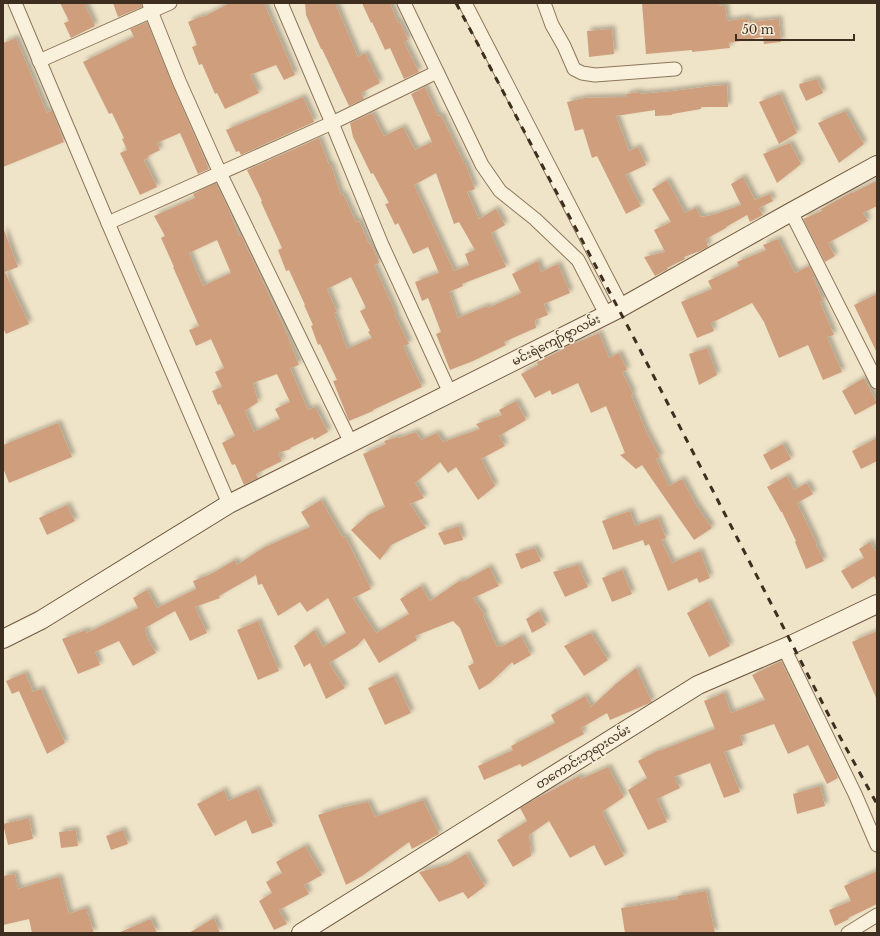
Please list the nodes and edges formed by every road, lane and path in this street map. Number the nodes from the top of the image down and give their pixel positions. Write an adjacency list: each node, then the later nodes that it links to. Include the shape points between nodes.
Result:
1 (15, 3): 8 (street)
2 (170, 3): 7 (street)
3 (281, 3): 11 (street)
4 (404, 3): 10 (street)
5 (465, 3): 16 (street)
6 (544, 3): 9 (street, via 574,69 595,75)
7 (150, 7): 8 (street); 13 (street, via 179,81)
8 (39, 61): 15 (street)
9 (675, 69)
10 (437, 72): 11 (street); 16 (street, via 482,165 500,191 578,260)
11 (332, 123): 13 (street); 18 (street, via 382,245)
12 (877, 165): 14 (street, မင်းရဲကျော်ဇွာလမ်း)
13 (220, 173): 15 (street); 19 (street)
14 (791, 212): 16 (street, မင်းရဲကျော်ဇွာလမ်း); 17 (street)
15 (108, 223): 20 (street)
16 (614, 310): 18 (street, မင်းရဲကျော်ဇွာလမ်း)
17 (877, 382)
18 (450, 393): 19 (street, မင်းရဲကျော်ဇွာလမ်း)
19 (351, 443): 20 (street, မင်းရဲကျော်ဇွာလမ်း)
20 (229, 504): 22 (street, မင်းရဲကျော်ဇွာလမ်း, via 41,620)
21 (877, 604): 23 (street, တကောင်းဘုရားလမ်း)
22 (3, 639)
23 (784, 648): 24 (street); 26 (street, တကောင်းဘုရားလမ်း, via 698,685)
24 (877, 844)
25 (877, 915): 27 (street)
26 (301, 933)
27 (848, 933)

